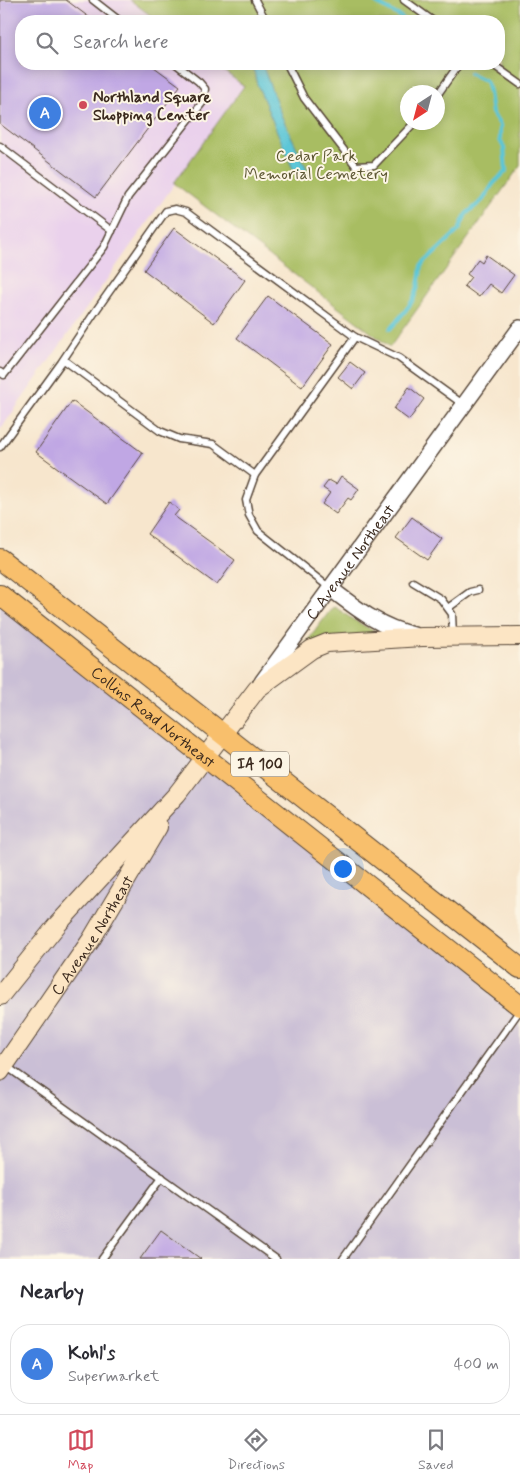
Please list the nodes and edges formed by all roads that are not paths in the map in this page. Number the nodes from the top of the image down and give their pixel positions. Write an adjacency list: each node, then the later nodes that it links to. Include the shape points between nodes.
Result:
1 (93, 0): 4 (lane)
2 (255, 0): 5 (lane)
3 (404, 0): 6 (lane)
4 (112, 15)
5 (263, 15)
6 (425, 15)
7 (184, 70): 15 (lane, via 205,89 203,102 128,198)
8 (290, 70): 13 (lane, via 304,98 356,166 374,165)
9 (454, 70): 12 (lane)
10 (500, 70): 11 (lane)
11 (520, 84)
12 (444, 85)
13 (407, 130)
14 (0, 146): 15 (lane)
15 (112, 231): 19 (lane, via 104,247 4,375)
16 (520, 328): 20 (street, C Avenue Northeast)
17 (355, 337): 18 (lane, via 186,212 175,208 166,211); 20 (lane, via 399,358); 22 (lane)
18 (64, 360): 21 (lane); 22 (lane, via 160,431 179,439 213,444)
19 (0, 372)
20 (464, 405): 25 (street, C Avenue Northeast)
21 (0, 447)
22 (255, 475): 25 (lane, via 246,500 249,515 258,531)
23 (0, 560): 33 (highway, Collins Road Northeast / IA 100)
24 (413, 582): 28 (lane, via 441,599)
25 (331, 589): 30 (street, via 375,621); 32 (street, C Avenue Northeast)
26 (478, 590): 28 (lane)
27 (0, 595): 34 (highway, Collins Road Northeast / IA 100)
28 (448, 608): 31 (lane, via 452,614)
29 (520, 636): 31 (main road)
30 (422, 637): 31 (main road); 32 (main road, via 327,644 312,649)
31 (453, 637)
32 (257, 689): 33 (main road, C Avenue Northeast)
33 (222, 734): 34 (main road, C Avenue Northeast); 36 (highway, Collins Road Northeast / IA 100)
34 (205, 757): 35 (main road, C Avenue Northeast); 38 (highway, Collins Road Northeast / IA 100)
35 (177, 794): 37 (main road, C Avenue Northeast, via 57,925); 40 (main road, C Avenue Northeast, via 90,940)
36 (520, 968)
37 (0, 996)
38 (520, 1006)
39 (520, 1010): 44 (lane)
40 (2, 1069): 41 (lane)
41 (162, 1177): 42 (lane); 43 (lane)
42 (102, 1259)
43 (276, 1259)
44 (343, 1259)

